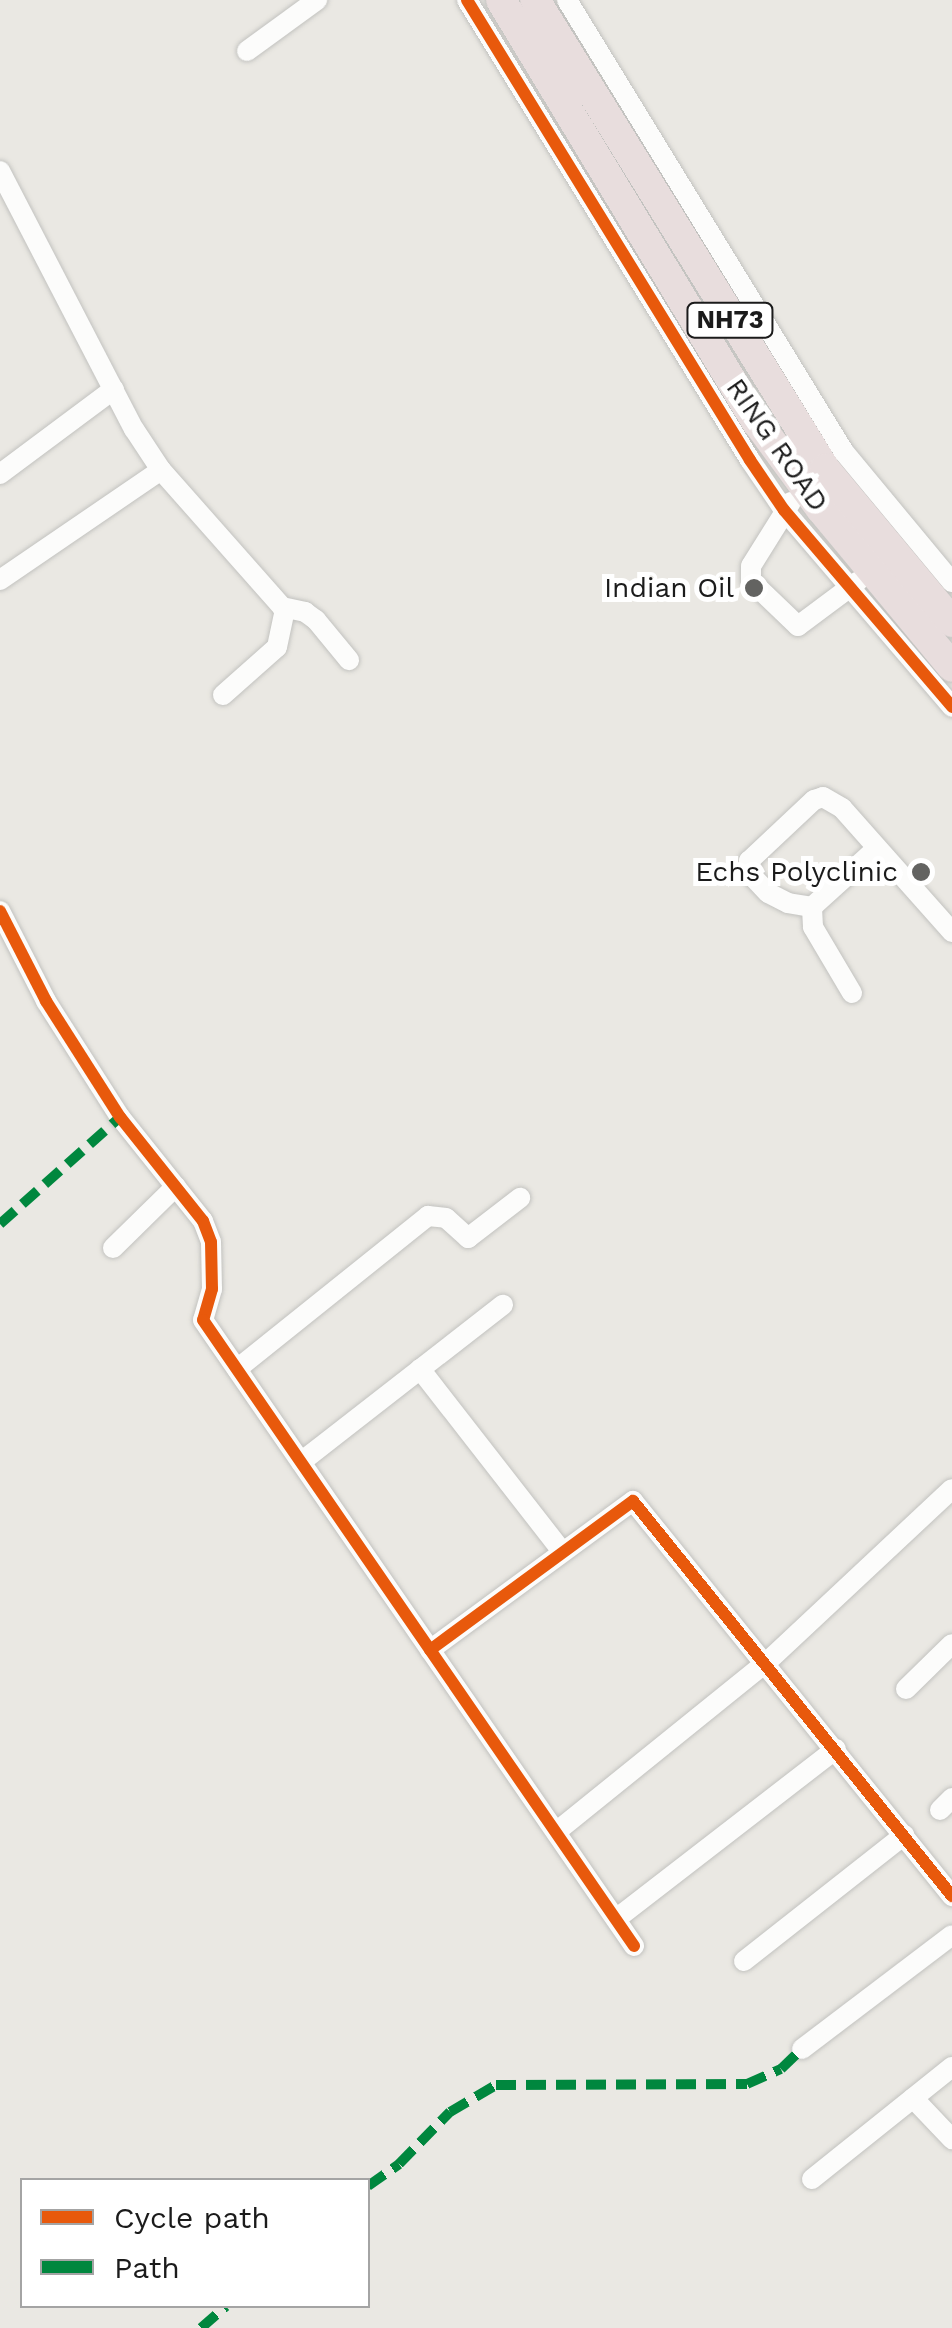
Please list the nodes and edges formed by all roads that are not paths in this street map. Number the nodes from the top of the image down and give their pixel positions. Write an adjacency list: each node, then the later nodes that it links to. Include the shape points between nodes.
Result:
1 (317, 0): 6 (street)
2 (467, 0): 11 (street, via 690,366)
3 (501, 0): 11 (highway, RING ROAD / NH73, via 669,282)
4 (535, 0): 11 (highway, RING ROAD / NH73)
5 (567, 0): 11 (street)
6 (247, 52)
7 (0, 171): 8 (street)
8 (114, 389): 9 (street); 10 (street)
9 (161, 470): 13 (street); 15 (street)
10 (0, 474)
11 (815, 480): 12 (highway, RING ROAD / NH73); 12 (street, via 751,566 751,581 798,626); 14 (street); 16 (highway, RING ROAD / NH73)
12 (860, 579): 18 (highway, RING ROAD / NH73); 20 (street)
13 (0, 580)
14 (952, 582)
15 (285, 609): 17 (street, via 316,620); 19 (street, via 277,648)
16 (952, 622)
17 (349, 660)
18 (952, 667)
19 (223, 695)
20 (952, 707)
21 (876, 849): 22 (street); 22 (street, via 824,797 751,857 754,878 768,893); 24 (street)
22 (812, 907): 25 (street, via 813,927)
23 (0, 911): 26 (street, via 88,1068)
24 (952, 932)
25 (852, 992)
26 (176, 1186): 28 (street); 30 (street, via 210,1242 212,1289 203,1320)
27 (520, 1198): 30 (street, via 468,1238 446,1218 428,1216)
28 (113, 1248)
29 (504, 1305): 31 (street)
30 (237, 1369): 32 (street)
31 (420, 1370): 32 (street); 34 (street)
32 (301, 1462): 36 (street)
33 (952, 1489): 37 (street)
34 (561, 1550): 36 (street); 37 (street, via 633,1500)
35 (952, 1644): 38 (street)
36 (430, 1650): 40 (street)
37 (768, 1662): 39 (street); 40 (street)
38 (906, 1688)
39 (836, 1748): 41 (street); 43 (street)
40 (556, 1832): 43 (street)
41 (904, 1835): 42 (street); 46 (street)
42 (952, 1896)
43 (616, 1919): 45 (street)
44 (952, 1935): 47 (street)
45 (634, 1946)
46 (744, 1961)
47 (802, 2049)
48 (952, 2066): 49 (street)
49 (913, 2098): 50 (street); 51 (street)
50 (952, 2140)
51 (812, 2178)

